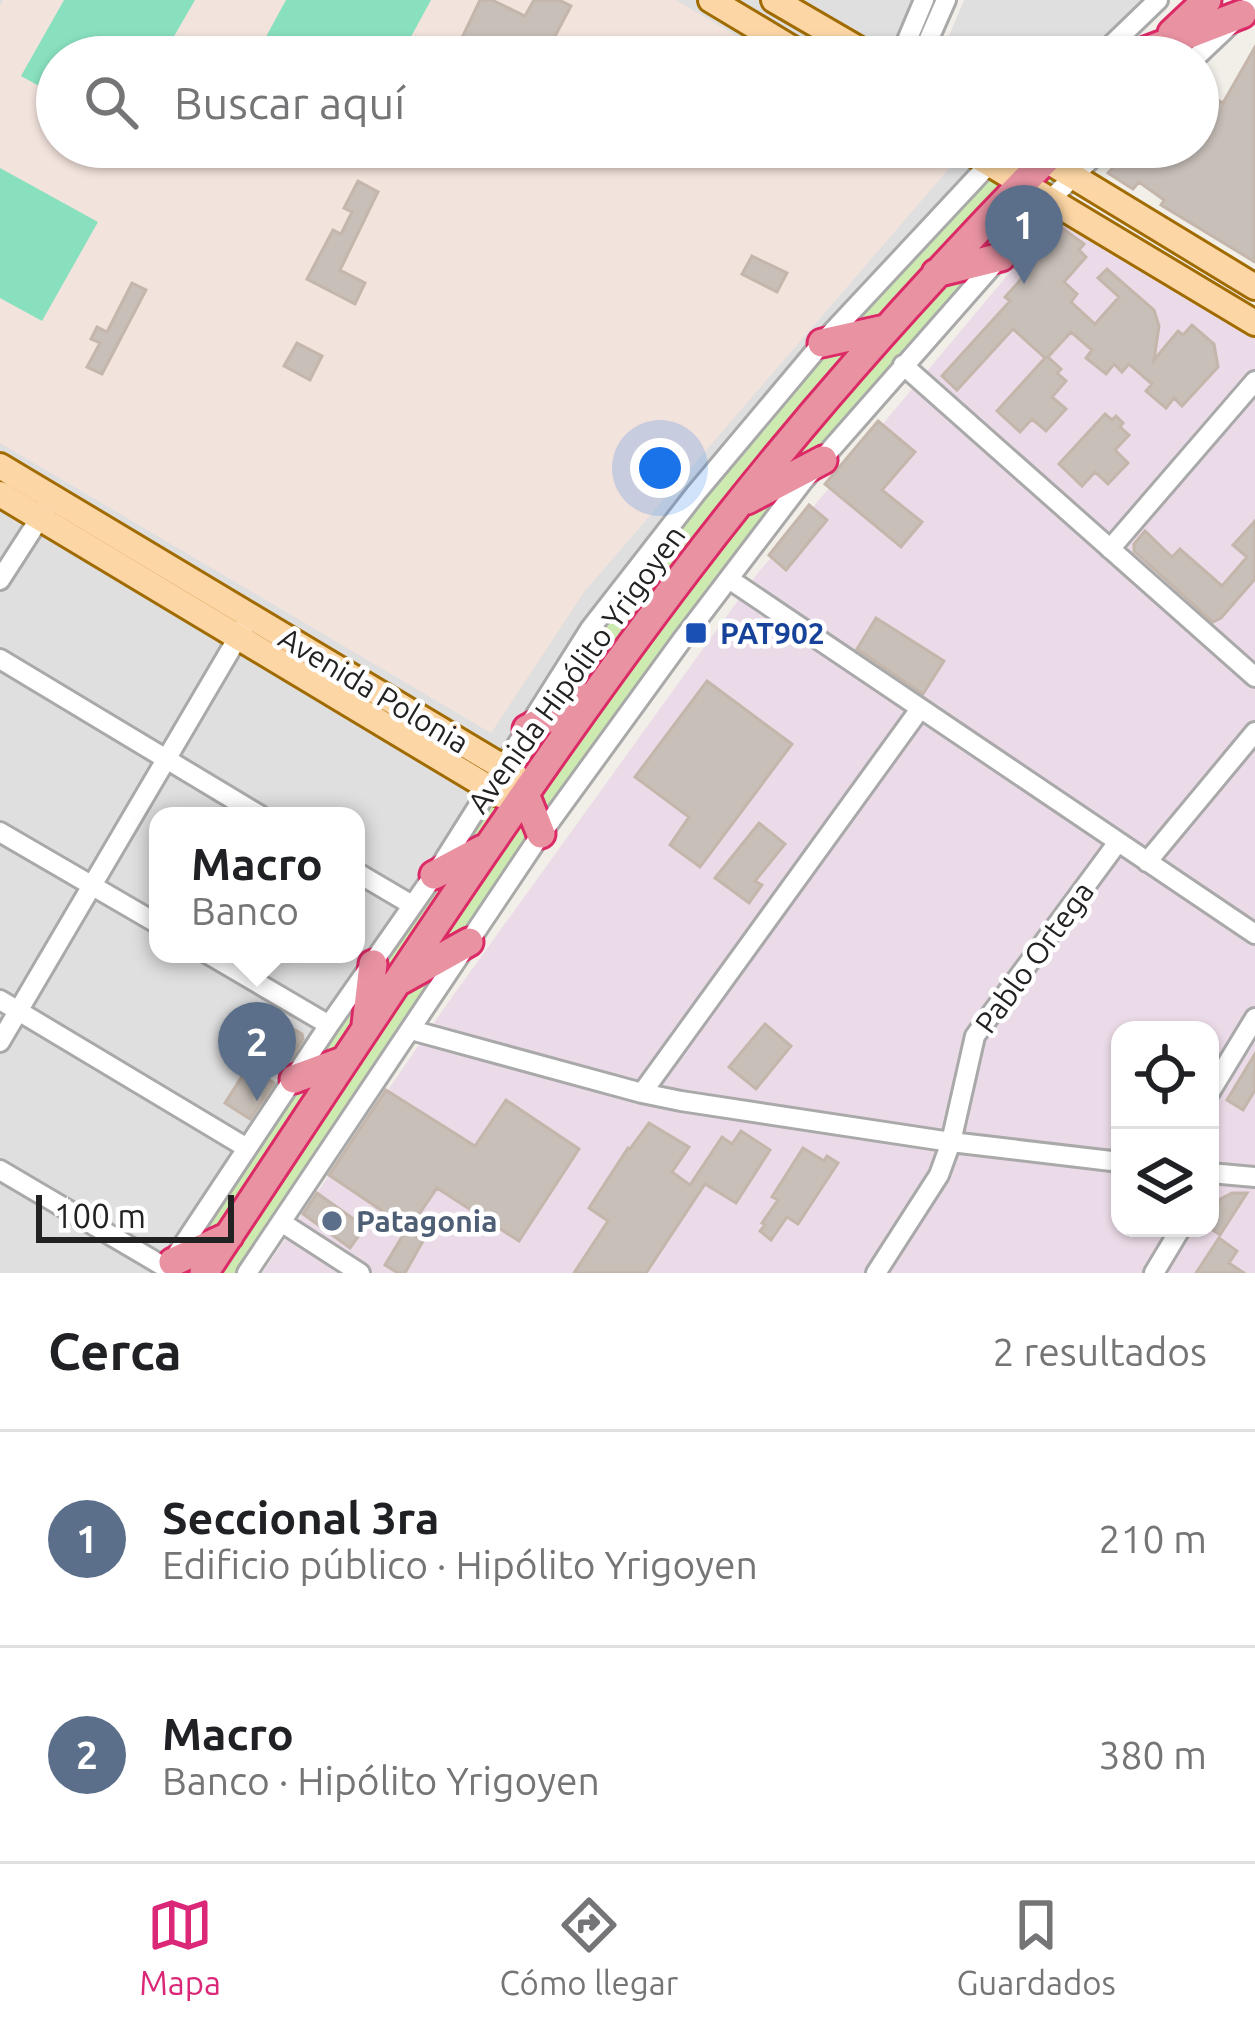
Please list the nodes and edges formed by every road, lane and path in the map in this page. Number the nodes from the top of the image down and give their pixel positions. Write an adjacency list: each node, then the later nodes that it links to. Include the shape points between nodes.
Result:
1 (711, 0): 7 (main road)
2 (774, 0): 10 (main road)
3 (924, 0): 11 (street)
4 (946, 0): 12 (street)
5 (1158, 0): 13 (street)
6 (1207, 0): 14 (highway)
7 (746, 9): 9 (main road)
8 (1250, 12): 15 (highway); 16 (street)
9 (780, 36)
10 (836, 36)
11 (909, 36)
12 (930, 36)
13 (1121, 36)
14 (1169, 36)
15 (1189, 36)
16 (1219, 38)
17 (986, 168): 32 (street)
18 (1010, 168): 23 (main road)
19 (1031, 168): 23 (highway, Avenida Hipólito Yrigoyen)
20 (1061, 168): 22 (main road)
21 (1080, 168): 22 (street)
22 (1071, 177): 24 (street); 25 (main road)
23 (1022, 182): 24 (main road); 28 (highway, Avenida Hipólito Yrigoyen)
24 (1051, 199): 26 (main road); 27 (street)
25 (1160, 230): 26 (street); 29 (main road)
26 (1144, 255): 30 (main road)
27 (1001, 256): 28 (highway); 33 (street)
28 (937, 273): 31 (highway, Avenida Hipólito Yrigoyen)
29 (1255, 287)
30 (1255, 323)
31 (885, 329): 32 (highway); 38 (highway, Avenida Hipólito Yrigoyen)
32 (822, 343): 48 (street, via 590,629)
33 (903, 365): 35 (street); 40 (street)
34 (1255, 382): 40 (street)
35 (823, 460): 38 (highway); 42 (street)
36 (0, 466): 39 (main road, Avenida Polonia)
37 (0, 494): 39 (main road, Avenida Polonia)
38 (738, 505): 46 (highway, Avenida Hipólito Yrigoyen)
39 (46, 508): 41 (street); 43 (main road, Avenida Polonia)
40 (1110, 549): 45 (street)
41 (0, 580)
42 (729, 580): 47 (street); 55 (street)
43 (245, 626): 50 (street); 51 (main road, Avenida Polonia)
44 (0, 659): 50 (street)
45 (1255, 677)
46 (595, 694): 48 (highway); 52 (highway, Avenida Hipólito Yrigoyen)
47 (920, 709): 56 (street); 79 (street)
48 (527, 729): 51 (street)
49 (1255, 732): 58 (street)
50 (167, 760): 53 (street); 61 (street)
51 (496, 778): 52 (main road, Avenida Polonia, via 518,777); 59 (street)
52 (525, 794): 55 (highway); 57 (highway, Avenida Hipólito Yrigoyen)
53 (246, 807)
54 (0, 832): 61 (street)
55 (541, 833): 65 (street)
56 (1118, 842): 58 (street); 80 (street, Pablo Ortega, via 975,1036)
57 (487, 847): 59 (highway); 68 (highway, Avenida Hipólito Yrigoyen)
58 (1148, 862): 64 (street)
59 (434, 875): 62 (street)
60 (365, 877): 62 (street)
61 (92, 885): 63 (street); 70 (street)
62 (412, 905): 67 (street)
63 (149, 919)
64 (1255, 934)
65 (470, 942): 68 (highway); 74 (street)
66 (223, 963): 72 (street)
67 (373, 964): 72 (street); 73 (highway)
68 (397, 982): 73 (highway, Avenida Hipólito Yrigoyen)
69 (0, 1000): 70 (street)
70 (18, 1011): 75 (street); 81 (street)
71 (1255, 1018): 77 (street)
72 (329, 1025): 78 (street)
73 (365, 1029): 76 (highway, Avenida Hipólito Yrigoyen)
74 (411, 1030): 79 (street); 86 (street)
75 (0, 1042)
76 (343, 1061): 78 (highway); 87 (highway, Avenida Hipólito Yrigoyen)
77 (1219, 1077)
78 (294, 1079): 81 (street)
79 (642, 1093): 80 (street)
80 (952, 1142): 82 (street); 93 (street, Pablo Ortega)
81 (248, 1148): 89 (street)
82 (1111, 1161)
83 (0, 1170): 89 (street)
84 (1219, 1175): 85 (street)
85 (1255, 1177)
86 (281, 1222): 91 (street); 92 (street)
87 (229, 1236): 89 (highway); 90 (highway, Avenida Hipólito Yrigoyen)
88 (1176, 1237): 94 (street)
89 (169, 1268)
90 (204, 1273)
91 (247, 1273)
92 (360, 1273)
93 (876, 1273)
94 (1154, 1273)

